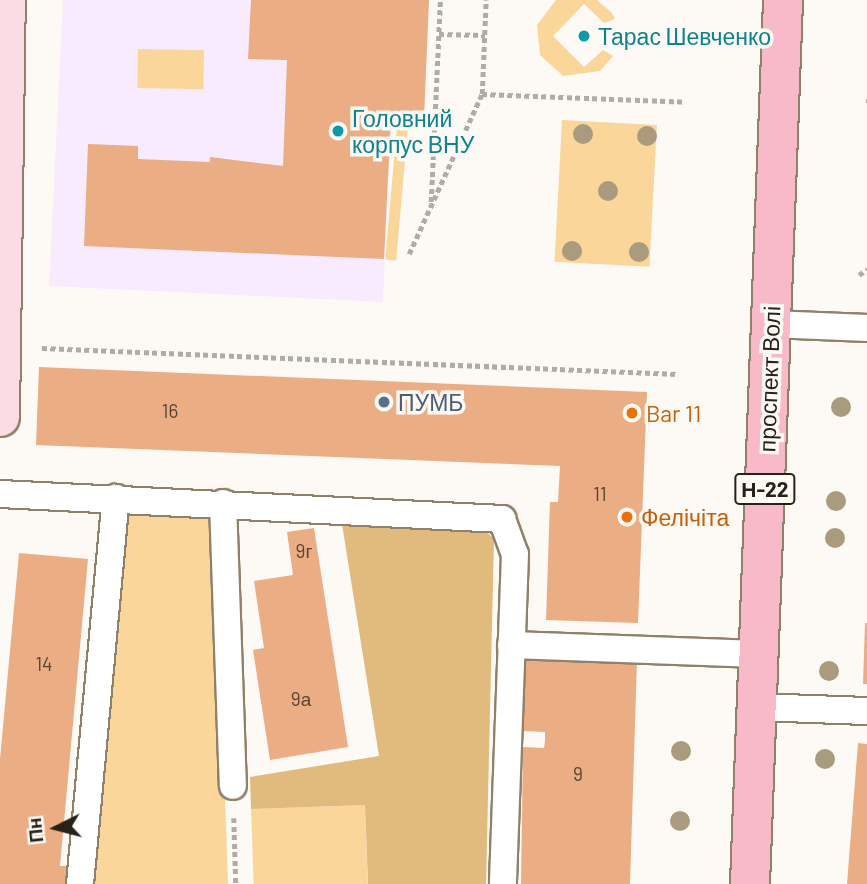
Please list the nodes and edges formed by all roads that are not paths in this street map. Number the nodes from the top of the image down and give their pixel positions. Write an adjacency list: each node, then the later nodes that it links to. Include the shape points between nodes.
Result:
1 (6, 0): 5 (street)
2 (783, 0): 3 (main road, проспект Волі / Н-22)
3 (771, 324): 4 (lane); 10 (main road, проспект Волі / Н-22)
4 (867, 328)
5 (0, 417)
6 (0, 494): 7 (lane)
7 (116, 498): 8 (lane); 14 (lane)
8 (223, 503): 9 (lane, via 502,519 514,554); 13 (lane)
9 (511, 645): 10 (lane); 15 (lane)
10 (759, 653): 11 (main road, проспект Волі / Н-22)
11 (757, 707): 12 (lane); 16 (main road, проспект Волі / Н-22)
12 (867, 711)
13 (233, 786)
14 (80, 884)
15 (503, 884)
16 (750, 884)

